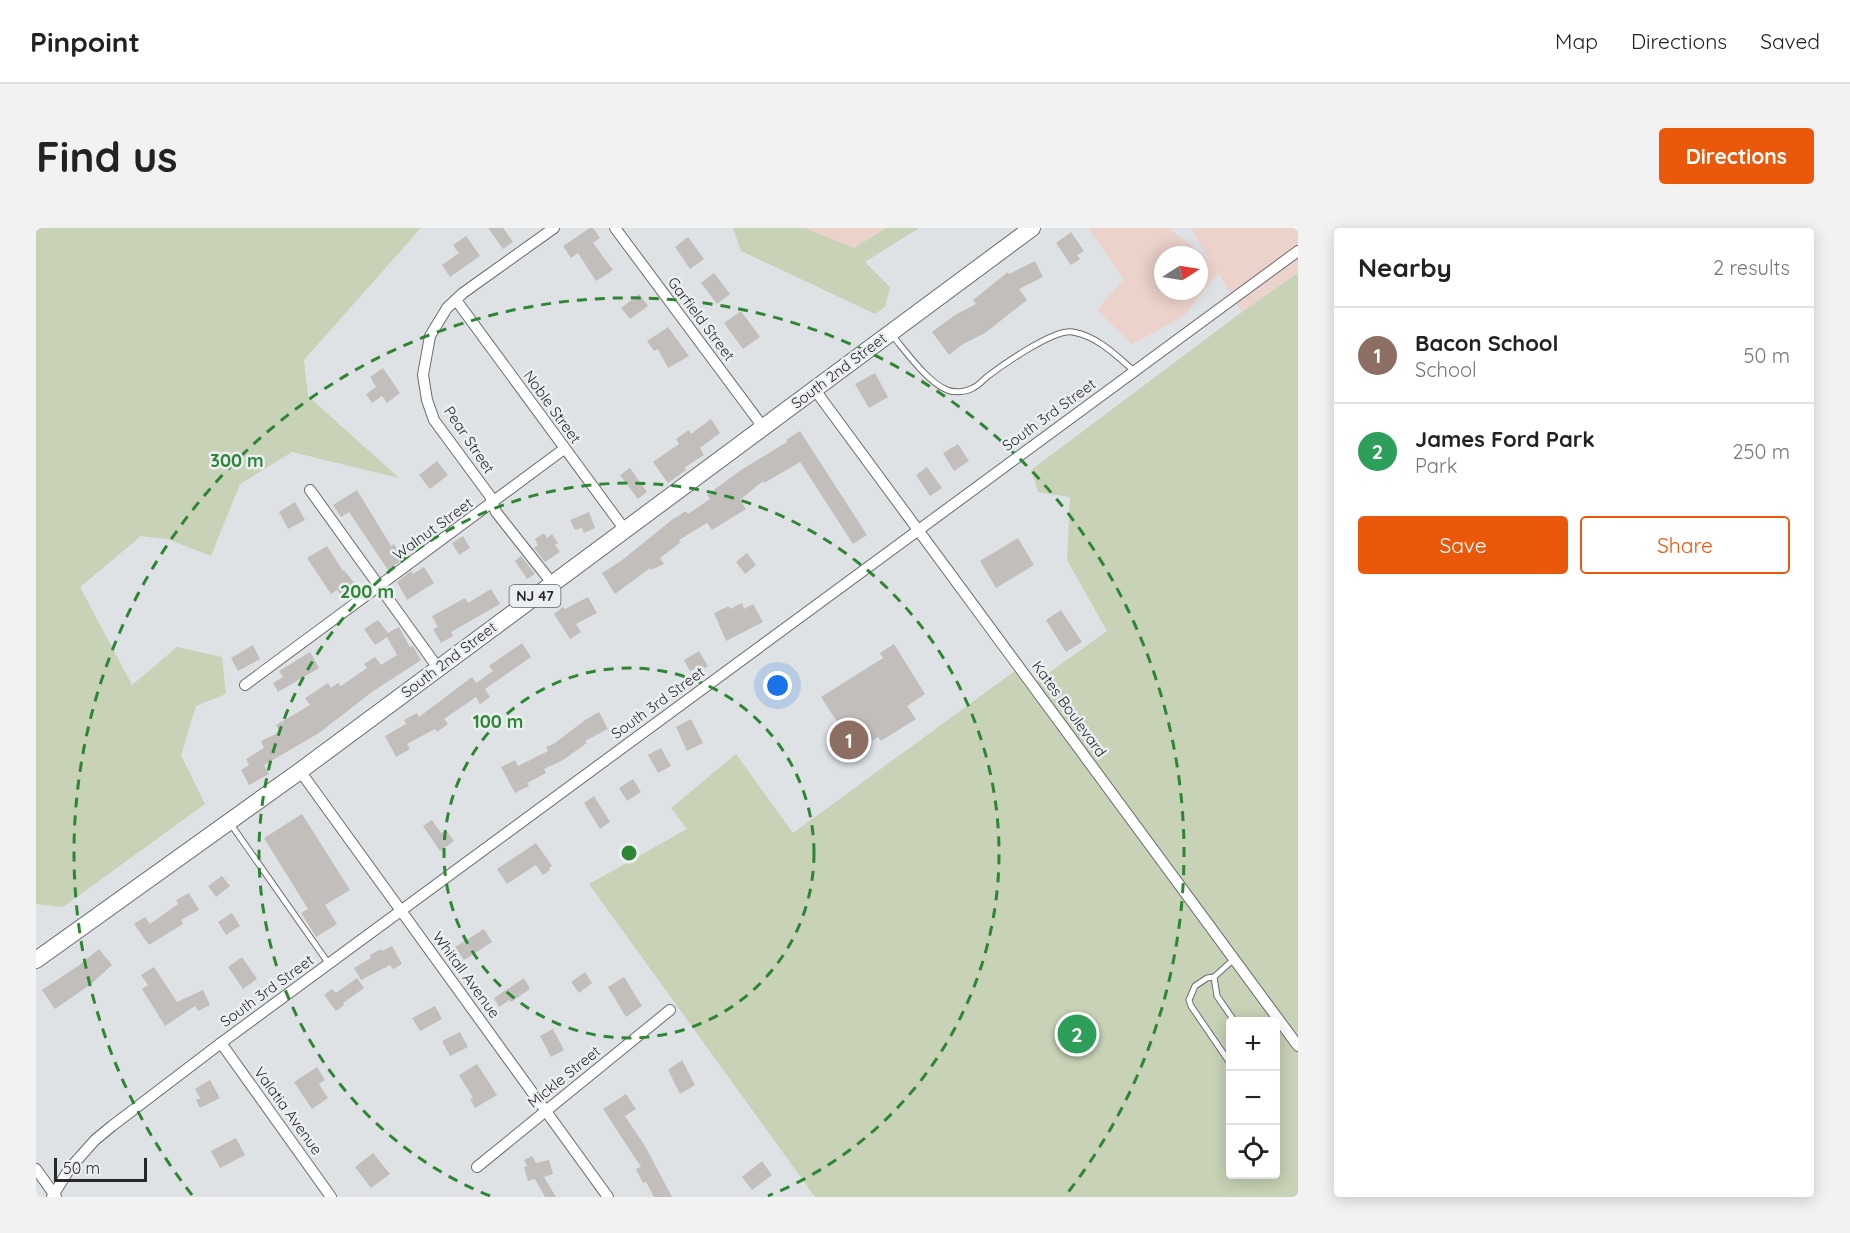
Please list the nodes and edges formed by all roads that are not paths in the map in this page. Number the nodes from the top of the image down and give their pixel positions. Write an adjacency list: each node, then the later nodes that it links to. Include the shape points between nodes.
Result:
1 (554, 228): 5 (street, Pear Street)
2 (615, 228): 9 (street, Garfield Street)
3 (1032, 228): 6 (main road, South 2nd Street / NJ 47)
4 (1298, 251): 7 (street, South 3rd Street)
5 (456, 300): 10 (street, Noble Street); 12 (street, Pear Street, via 430,336 424,387 434,420)
6 (890, 333): 7 (lane, via 947,391 973,388 1029,349 1070,331 1100,344); 8 (main road, South 2nd Street / NJ 47)
7 (1134, 371): 14 (street, South 3rd Street)
8 (815, 390): 9 (main road, South 2nd Street / NJ 47); 14 (street, Kates Boulevard)
9 (764, 427): 13 (main road, South 2nd Street / NJ 47)
10 (564, 449): 12 (street, Walnut Street); 13 (street, Noble Street)
11 (310, 490): 16 (street)
12 (493, 504): 15 (street, Pear Street); 16 (street, Walnut Street)
13 (625, 530): 15 (main road, South 2nd Street / NJ 47)
14 (919, 531): 21 (street, South 3rd Street); 22 (street, Kates Boulevard)
15 (552, 583): 17 (main road, South 2nd Street / NJ 47)
16 (379, 586): 17 (street); 18 (street, Walnut Street)
17 (438, 668): 19 (main road, South 2nd Street / NJ 47)
18 (245, 685)
19 (300, 771): 20 (main road, South 2nd Street / NJ 47); 21 (street, Whitall Avenue)
20 (229, 822): 23 (main road, South 2nd Street / NJ 47); 24 (lane)
21 (401, 911): 24 (street, South 3rd Street); 31 (street, Whitall Avenue)
22 (1234, 959): 25 (lane); 29 (street, Kates Boulevard)
23 (36, 960)
24 (329, 964): 28 (street, South 3rd Street)
25 (1214, 976): 27 (lane, via 1217,996); 30 (lane, via 1195,986 1189,1000)
26 (670, 1010): 31 (street, Mickle Street)
27 (1232, 1017)
28 (221, 1043): 34 (street, South 3rd Street, via 95,1140 70,1168); 35 (street, Valatia Avenue)
29 (1298, 1046)
30 (1226, 1057)
31 (546, 1111): 32 (street, Mickle Street); 36 (street, Whitall Avenue)
32 (477, 1167)
33 (36, 1169): 34 (street)
34 (54, 1196)
35 (331, 1197)
36 (608, 1197)

